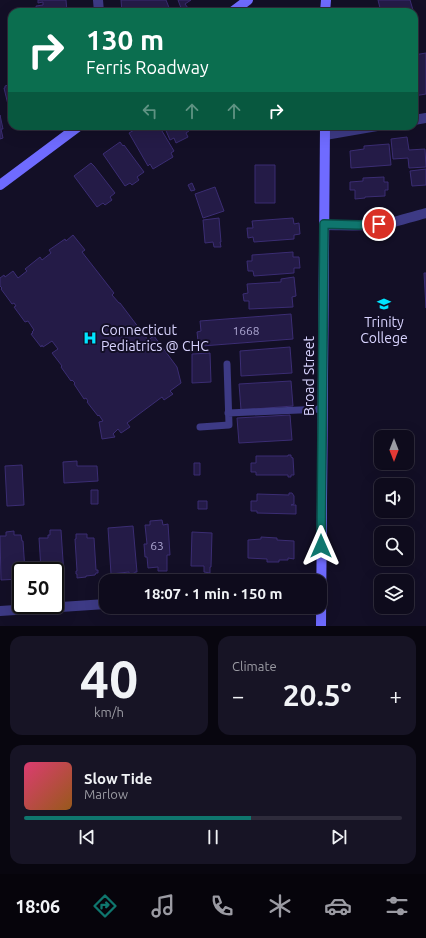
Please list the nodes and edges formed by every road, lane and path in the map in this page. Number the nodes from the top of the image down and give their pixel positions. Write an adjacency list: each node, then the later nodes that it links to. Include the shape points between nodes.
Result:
1 (248, 0): 2 (main road)
2 (237, 8)
3 (74, 130): 5 (main road)
4 (325, 130): 7 (main road, Broad Street)
5 (0, 185)
6 (426, 213): 7 (street, via 391,223)
7 (324, 224): 9 (main road, Broad Street)
8 (227, 364): 10 (lane)
9 (322, 409): 10 (lane); 12 (main road, Broad Street)
10 (228, 413): 11 (lane, via 229,425)
11 (200, 427)
12 (320, 574)
13 (99, 604): 14 (street)
14 (0, 610)
15 (321, 614): 16 (main road, Broad Street)
16 (321, 626)

